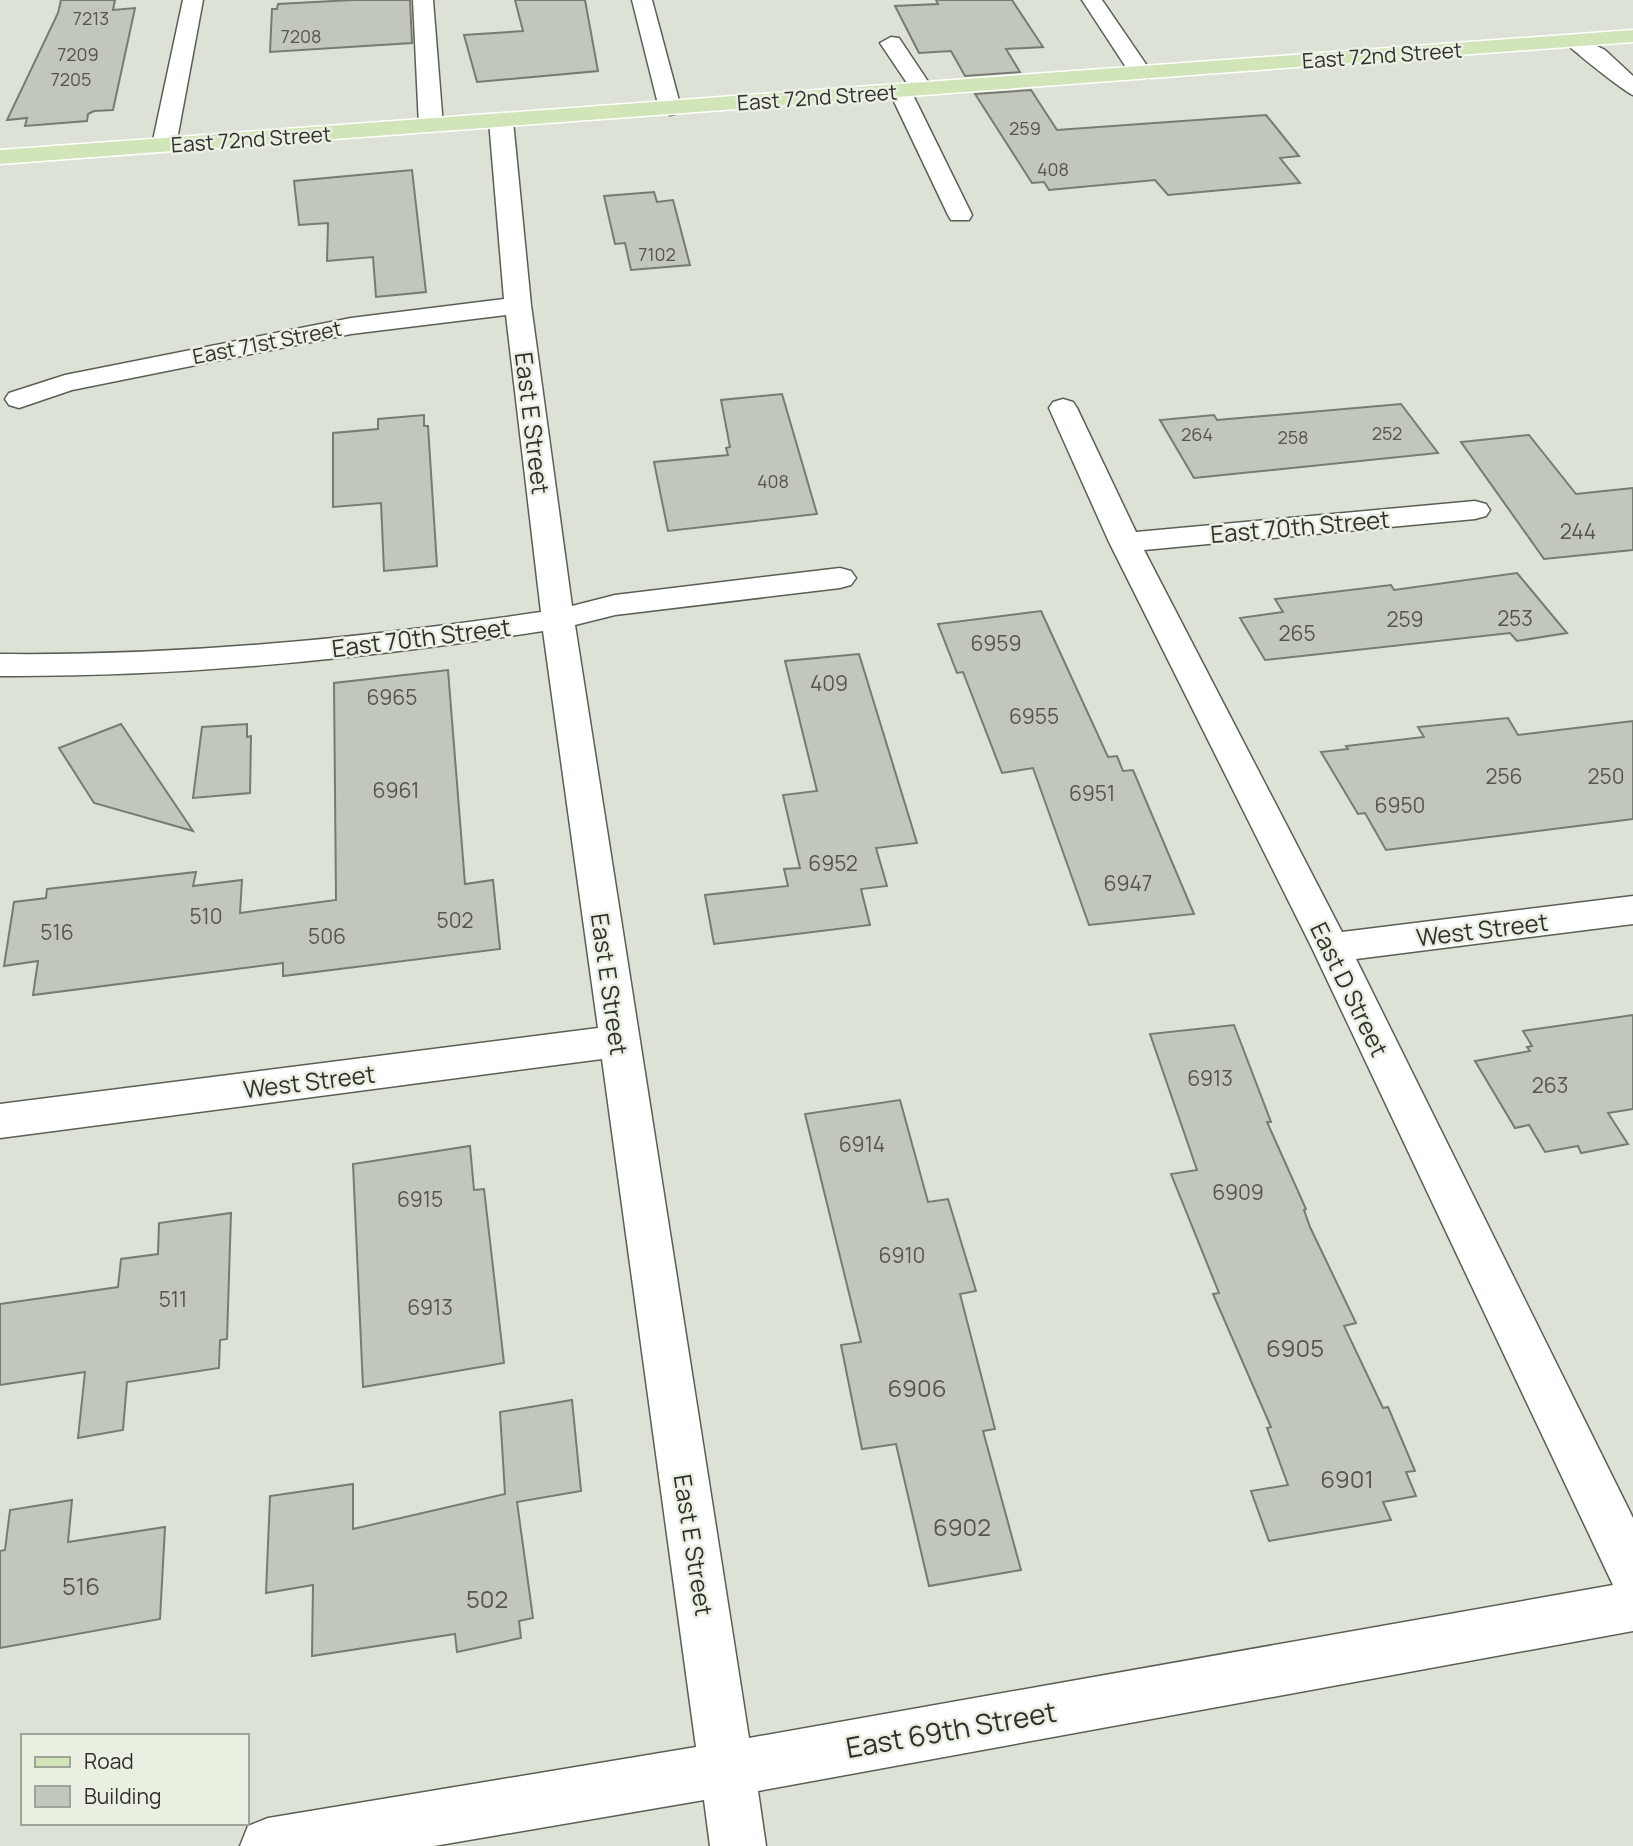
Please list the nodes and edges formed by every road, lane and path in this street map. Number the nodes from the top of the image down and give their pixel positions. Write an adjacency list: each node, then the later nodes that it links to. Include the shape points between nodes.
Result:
1 (193, 0): 14 (street)
2 (423, 0): 13 (street)
3 (642, 0): 11 (street)
4 (1092, 0): 8 (street)
5 (1633, 36): 6 (main road, East 72nd Street)
6 (1575, 41): 8 (main road, East 72nd Street); 9 (street)
7 (891, 43): 10 (street)
8 (1141, 73): 10 (main road, East 72nd Street)
9 (1633, 88)
10 (911, 90): 11 (main road, East 72nd Street); 16 (street)
11 (670, 108): 12 (main road, East 72nd Street)
12 (501, 121): 13 (main road, East 72nd Street); 17 (street, East E Street)
13 (431, 126): 14 (main road, East 72nd Street)
14 (164, 145): 15 (main road, East 72nd Street)
15 (0, 157)
16 (960, 215)
17 (519, 305): 18 (street, East 71st Street, via 351,326 65,383); 23 (street, East E Street)
18 (19, 399)
19 (1063, 408): 21 (street, East D Street)
20 (1475, 510): 21 (street, East 70th Street)
21 (1125, 542): 26 (street, East D Street)
22 (840, 578): 23 (street, East 70th Street, via 615,605)
23 (558, 619): 24 (street, East 70th Street, via 437,637 197,662); 27 (street, East E Street)
24 (0, 664)
25 (1633, 910): 26 (street, West Street)
26 (1331, 948): 29 (street, East D Street)
27 (618, 1041): 28 (street, West Street); 31 (street, East E Street)
28 (0, 1121)
29 (1633, 1572)
30 (1633, 1606): 31 (street, East 69th Street)
31 (728, 1769): 32 (street, East 69th Street); 33 (street, East E Street)
32 (268, 1846)
33 (738, 1846)

